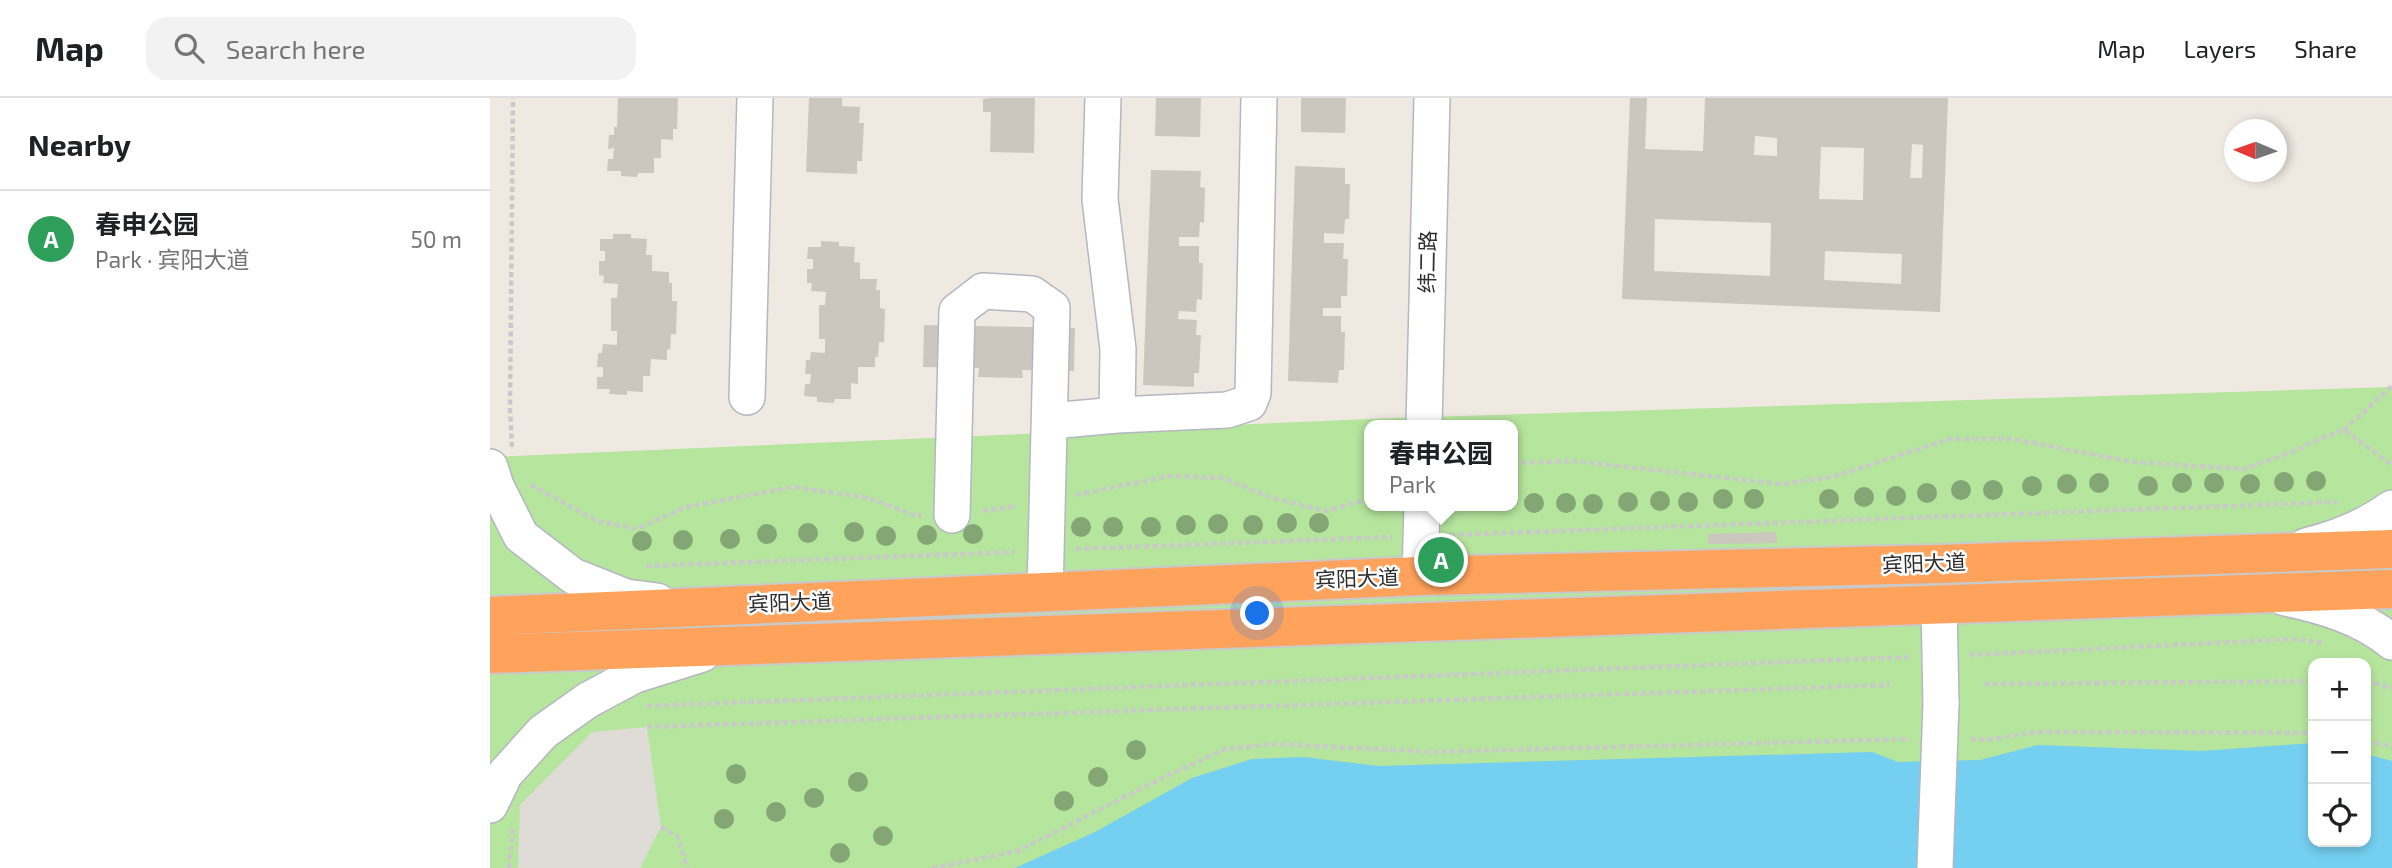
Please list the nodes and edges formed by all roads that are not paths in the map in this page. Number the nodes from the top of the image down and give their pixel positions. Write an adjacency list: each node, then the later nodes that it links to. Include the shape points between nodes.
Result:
1 (755, 98): 5 (street)
2 (1103, 98): 6 (street, via 1100,199 1118,349)
3 (1259, 98): 6 (street, via 1254,393 1249,403 1227,410)
4 (1432, 98): 7 (street, 纬二路)
5 (747, 397)
6 (1116, 415): 8 (street)
7 (1424, 420)
8 (1051, 421): 12 (street, via 1052,308 1032,294 983,291 957,311); 17 (street)
9 (501, 458): 20 (street, via 496,486 521,536 573,576 626,597)
10 (2392, 508): 14 (street, via 2334,539)
11 (1422, 511): 15 (street)
12 (952, 515)
13 (2392, 549): 14 (highway, 宾阳大道)
14 (2277, 554): 15 (highway, 宾阳大道)
15 (1420, 576): 17 (highway, 宾阳大道)
16 (2392, 589): 18 (highway, 宾阳大道)
17 (1045, 593): 20 (highway, 宾阳大道)
18 (2268, 594): 19 (highway, 宾阳大道); 22 (street, via 2318,604 2374,627)
19 (1939, 605): 23 (highway, 宾阳大道); 26 (street, bridge, via 1941,704)
20 (706, 607): 21 (highway, 宾阳大道)
21 (490, 616)
22 (2392, 642)
23 (729, 646): 24 (highway, 宾阳大道); 25 (street, via 635,675 589,700 543,732 505,774)
24 (490, 654)
25 (490, 805)
26 (1935, 868)

